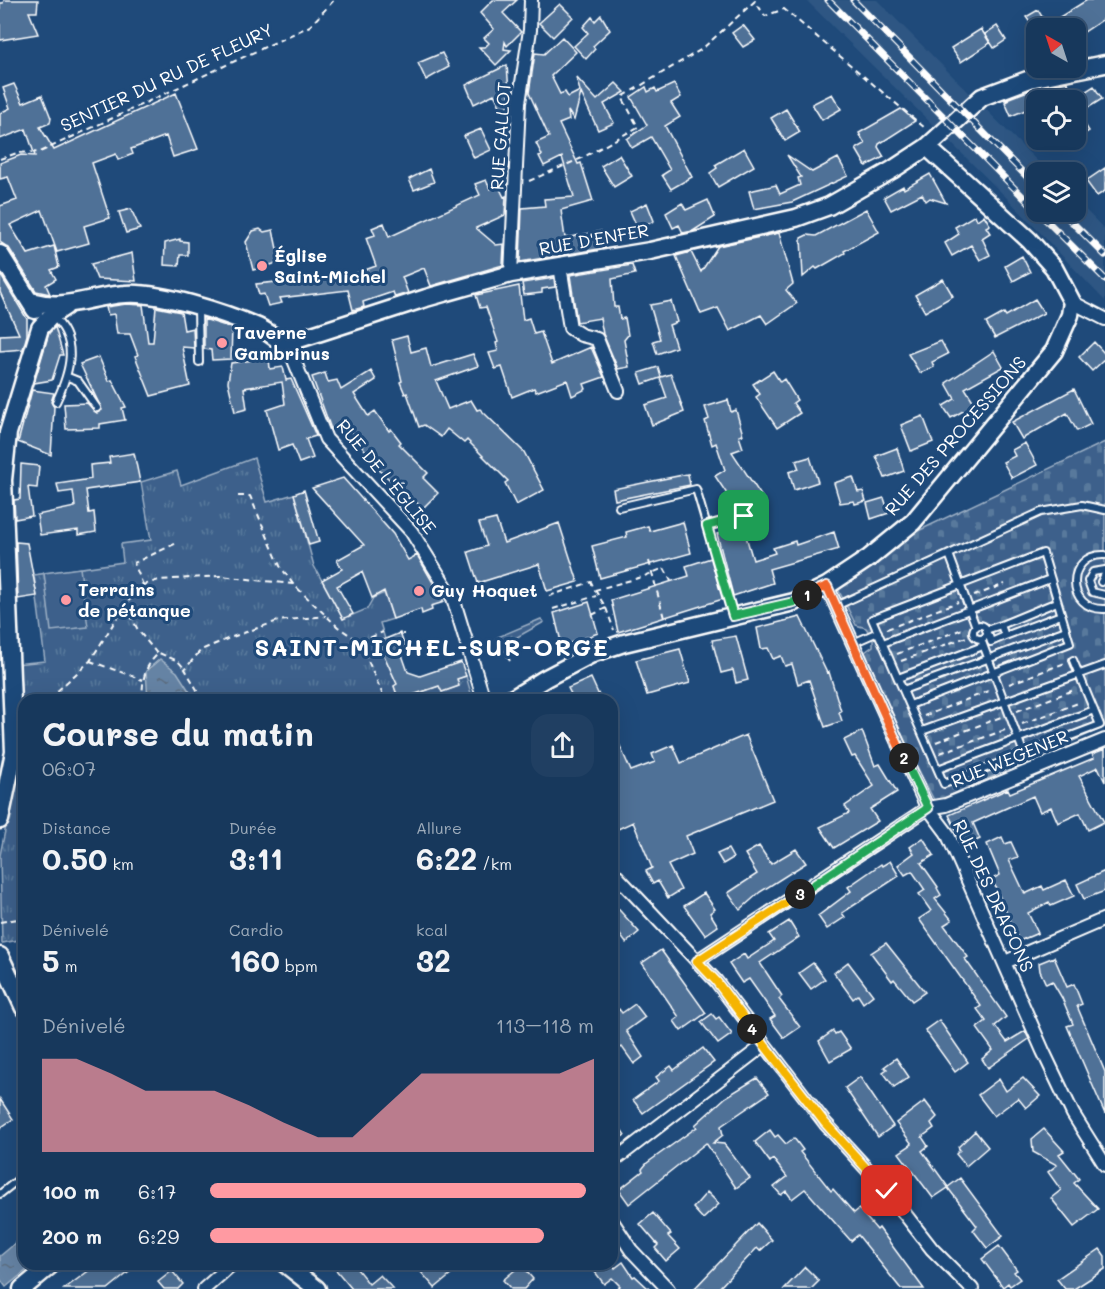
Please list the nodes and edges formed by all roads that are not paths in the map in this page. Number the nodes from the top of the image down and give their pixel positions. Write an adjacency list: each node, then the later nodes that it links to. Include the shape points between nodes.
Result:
1 (531, 0): 6 (street, RUE GALLOT, via 519,103)
2 (1105, 64): 3 (street, RUE D'ENFER, via 1030,79 982,97)
3 (928, 139): 5 (street, RUE D'ENFER, via 850,195 796,218 650,251); 8 (street, via 1054,268)
4 (0, 254): 7 (street)
5 (560, 266): 6 (street, RUE D'ENFER); 16 (street, via 570,328 581,336 597,339)
6 (511, 274): 13 (street, RUE D'ENFER)
7 (30, 301): 9 (street); 12 (street)
8 (1072, 302): 11 (street); 29 (street, RUE DES PROCESSIONS, via 1054,351 913,522)
9 (66, 306): 10 (street, via 124,294); 12 (street)
10 (198, 307): 13 (street, via 260,327); 14 (lane)
11 (1105, 319)
12 (46, 322): 15 (lane, via 62,325 71,366); 52 (street, via 8,433 3,480)
13 (285, 344): 54 (street, RUE DE L'ÉGLISE, via 326,440 416,537 453,598)
14 (199, 362)
15 (68, 377): 17 (lane); 18 (lane, via 78,381)
16 (618, 391)
17 (56, 402)
18 (97, 408)
19 (619, 507): 22 (lane, via 696,489)
20 (757, 507): 22 (lane, via 744,516)
21 (1105, 510): 23 (lane, via 1082,505 1041,512)
22 (707, 526): 36 (lane)
23 (949, 554): 28 (lane); 32 (lane)
24 (1105, 555): 34 (lane, via 1084,561 1073,581 1082,602)
25 (1105, 572): 27 (lane); 30 (lane, via 1093,572 1088,582 1092,592)
26 (1050, 579): 28 (lane, via 1043,553); 31 (lane); 33 (lane)
27 (1101, 582)
28 (961, 585): 33 (lane); 40 (lane, via 872,619)
29 (827, 586): 32 (street, RUE DES DRAGONS); 36 (street, RUE DES PROCESSIONS, via 794,602)
30 (1105, 595)
31 (1057, 602): 35 (lane); 37 (lane)
32 (836, 606): 44 (street, RUE DES DRAGONS)
33 (970, 609): 38 (lane); 45 (lane)
34 (1105, 609)
35 (1061, 615): 39 (lane); 42 (lane)
36 (733, 616): 55 (street, RUE DES PROCESSIONS, via 619,645 568,666)
37 (1001, 625): 41 (lane); 42 (lane)
38 (976, 627): 41 (lane, via 984,624); 43 (lane, via 972,629)
39 (1066, 630): 46 (lane); 49 (lane, via 1070,643)
40 (878, 632): 44 (lane); 45 (lane)
41 (988, 633): 42 (lane, via 991,642); 43 (lane)
42 (1005, 636)
43 (982, 642): 46 (lane); 51 (lane)
44 (852, 643): 64 (street, RUE DES DRAGONS)
45 (883, 643): 51 (lane)
46 (988, 659): 49 (lane); 53 (lane)
47 (1073, 660): 50 (lane)
48 (1105, 665): 50 (lane)
49 (993, 673): 56 (lane); 57 (lane)
50 (1079, 674): 56 (lane); 58 (lane)
51 (898, 678): 53 (lane)
52 (4, 679): 65 (street, via 14,753)
53 (903, 690): 57 (lane)
54 (482, 694)
55 (520, 694)
56 (1004, 702): 59 (lane); 60 (lane)
57 (910, 705): 59 (lane)
58 (1094, 710): 60 (lane); 62 (lane, via 1100,725)
59 (922, 731): 63 (lane)
60 (1018, 739): 62 (lane); 63 (lane)
61 (1105, 740): 64 (street, RUE WEGENER, via 946,805)
62 (1023, 754): 63 (lane, via 945,784)
63 (938, 769)
64 (928, 808): 69 (street, RUE WEGENER); 70 (street, RUE DES DRAGONS, via 947,833)
65 (0, 820)
66 (618, 879): 69 (street)
67 (1105, 919): 70 (street)
68 (0, 956): 71 (street)
69 (697, 961): 72 (street)
70 (1005, 962): 74 (street, RUE DES DRAGONS, via 1073,1114)
71 (18, 995)
72 (764, 1045): 73 (street); 85 (street, via 932,1249)
73 (618, 1157)
74 (1103, 1158)
75 (18, 1180): 76 (lane)
76 (0, 1194)
77 (618, 1230): 84 (street)
78 (45, 1270): 81 (street)
79 (225, 1270): 82 (street)
80 (293, 1270): 83 (street)
81 (22, 1289)
82 (204, 1289)
83 (317, 1289)
84 (668, 1289)
85 (972, 1289)

